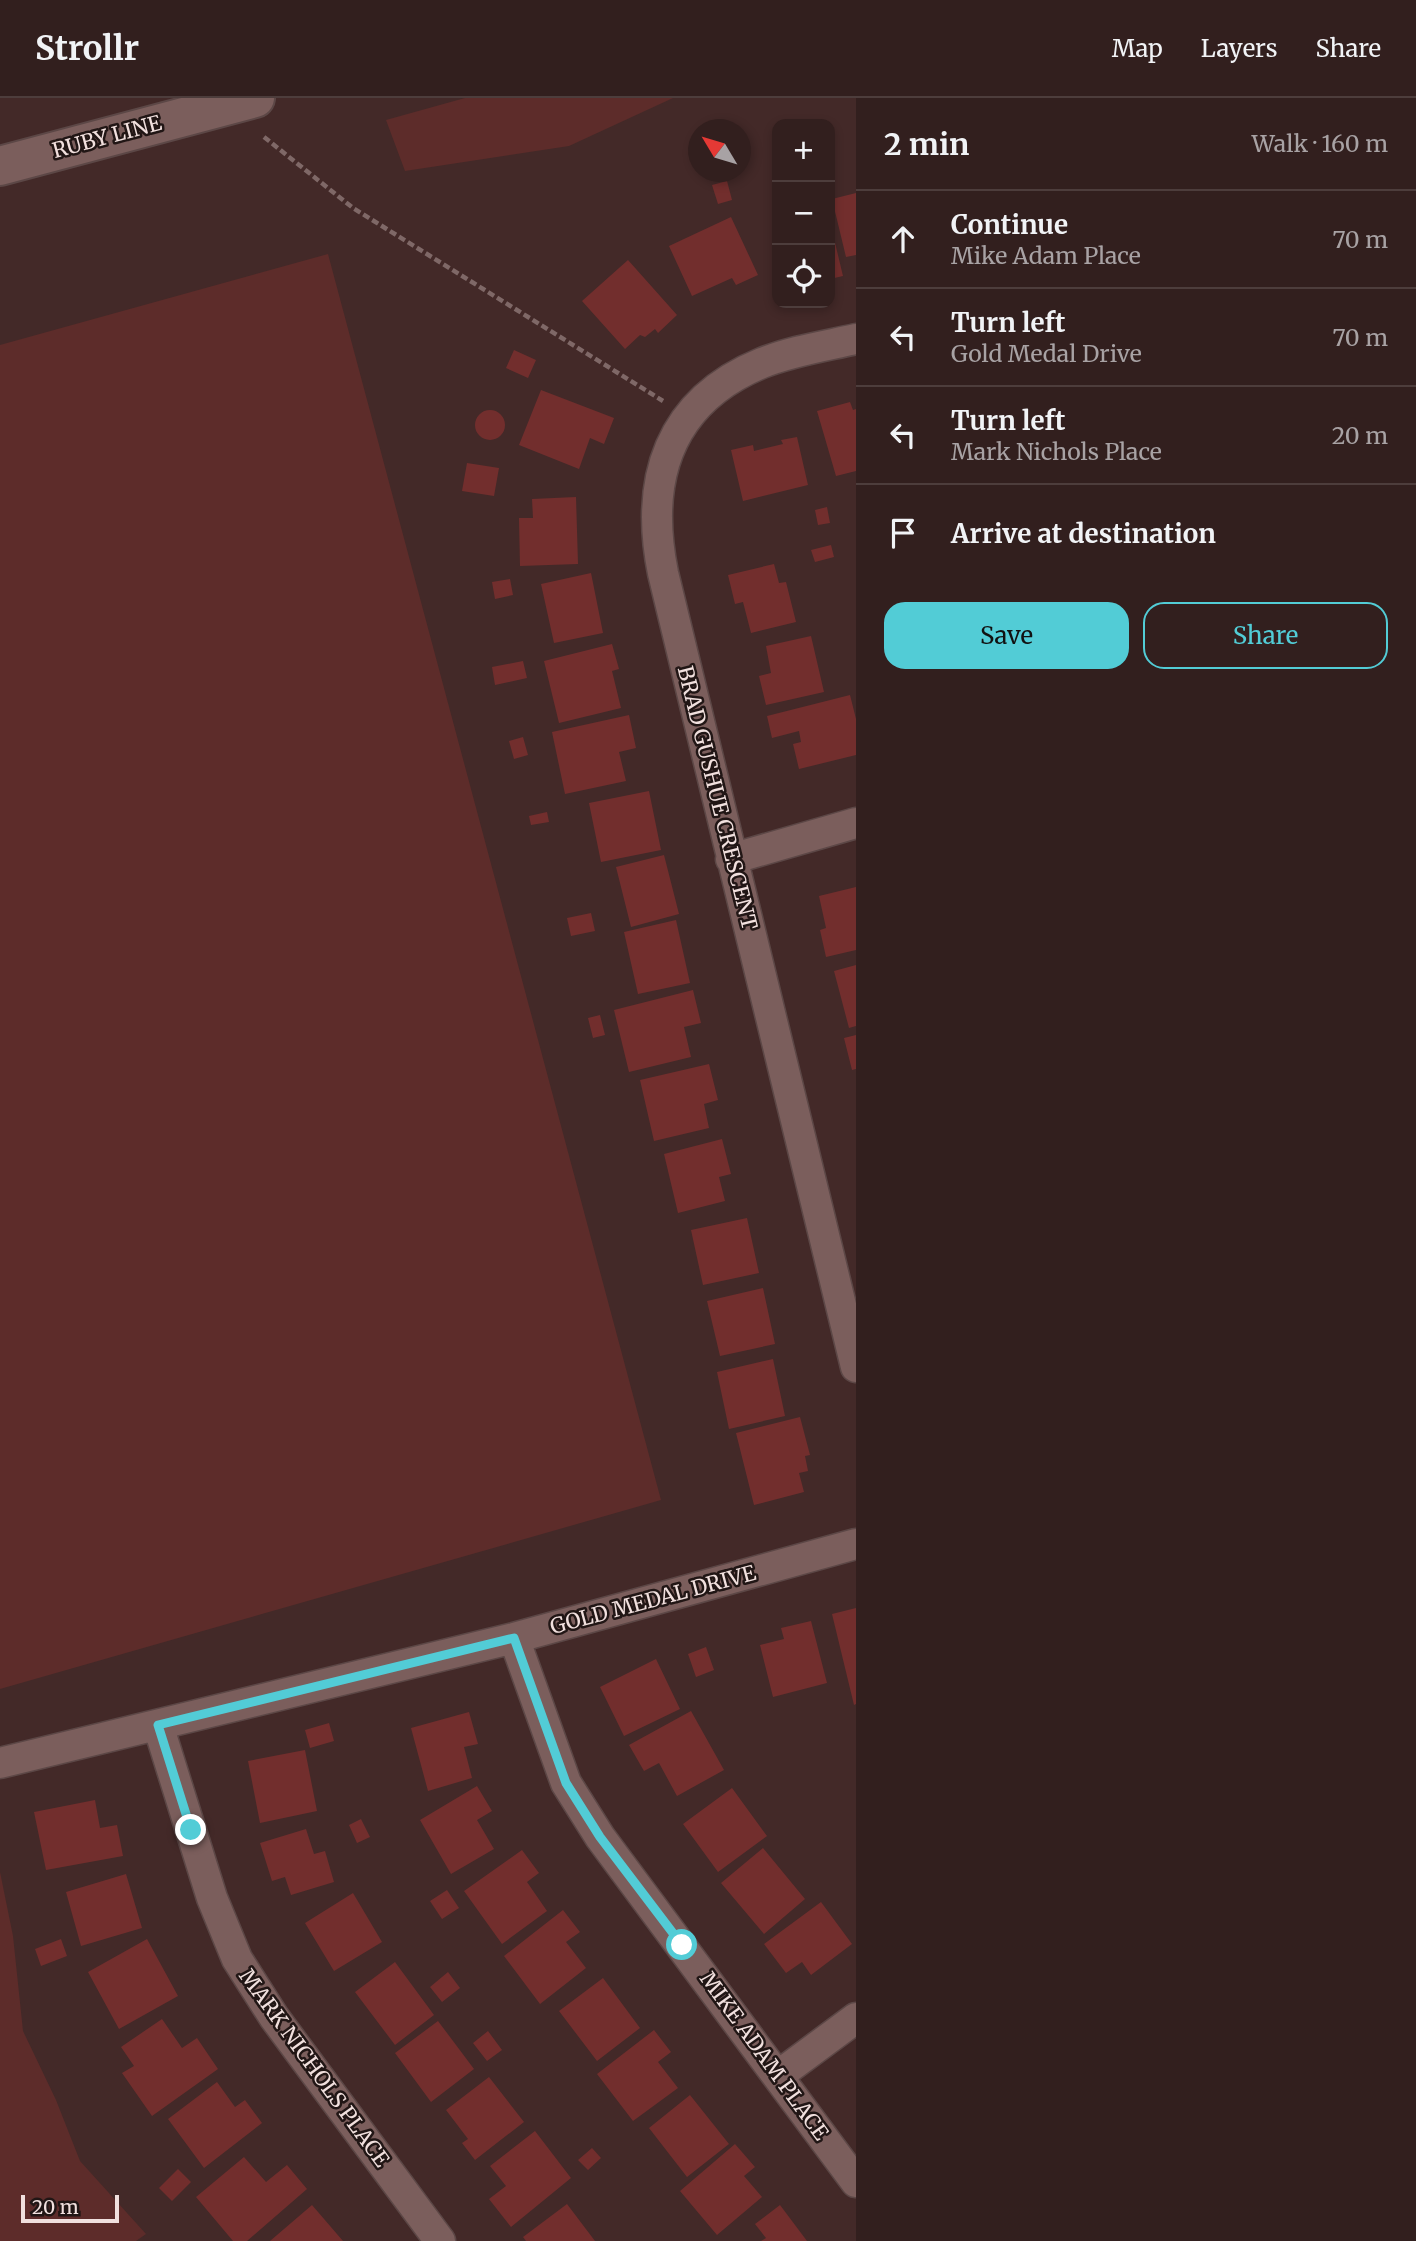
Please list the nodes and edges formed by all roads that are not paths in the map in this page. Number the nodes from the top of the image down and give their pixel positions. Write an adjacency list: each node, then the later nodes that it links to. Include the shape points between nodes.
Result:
1 (250, 99): 2 (main road, RUBY LINE)
2 (0, 166)
3 (856, 340): 5 (street, BRAD GUSHUE CRESCENT, via 765,362 714,390 692,408 675,437 657,487 657,544)
4 (856, 823): 5 (street)
5 (731, 859): 6 (street, BRAD GUSHUE CRESCENT)
6 (856, 1367)
7 (856, 1544): 8 (street, GOLD MEDAL DRIVE)
8 (514, 1638): 9 (street, GOLD MEDAL DRIVE); 12 (street, MIKE ADAM PLACE, via 566,1783 600,1837)
9 (158, 1725): 10 (street, GOLD MEDAL DRIVE); 14 (street, MARK NICHOLS PLACE, via 212,1898 237,1959 274,2017)
10 (0, 1763)
11 (856, 2018): 12 (street)
12 (779, 2075): 13 (street, MIKE ADAM PLACE)
13 (856, 2182)
14 (440, 2241)

